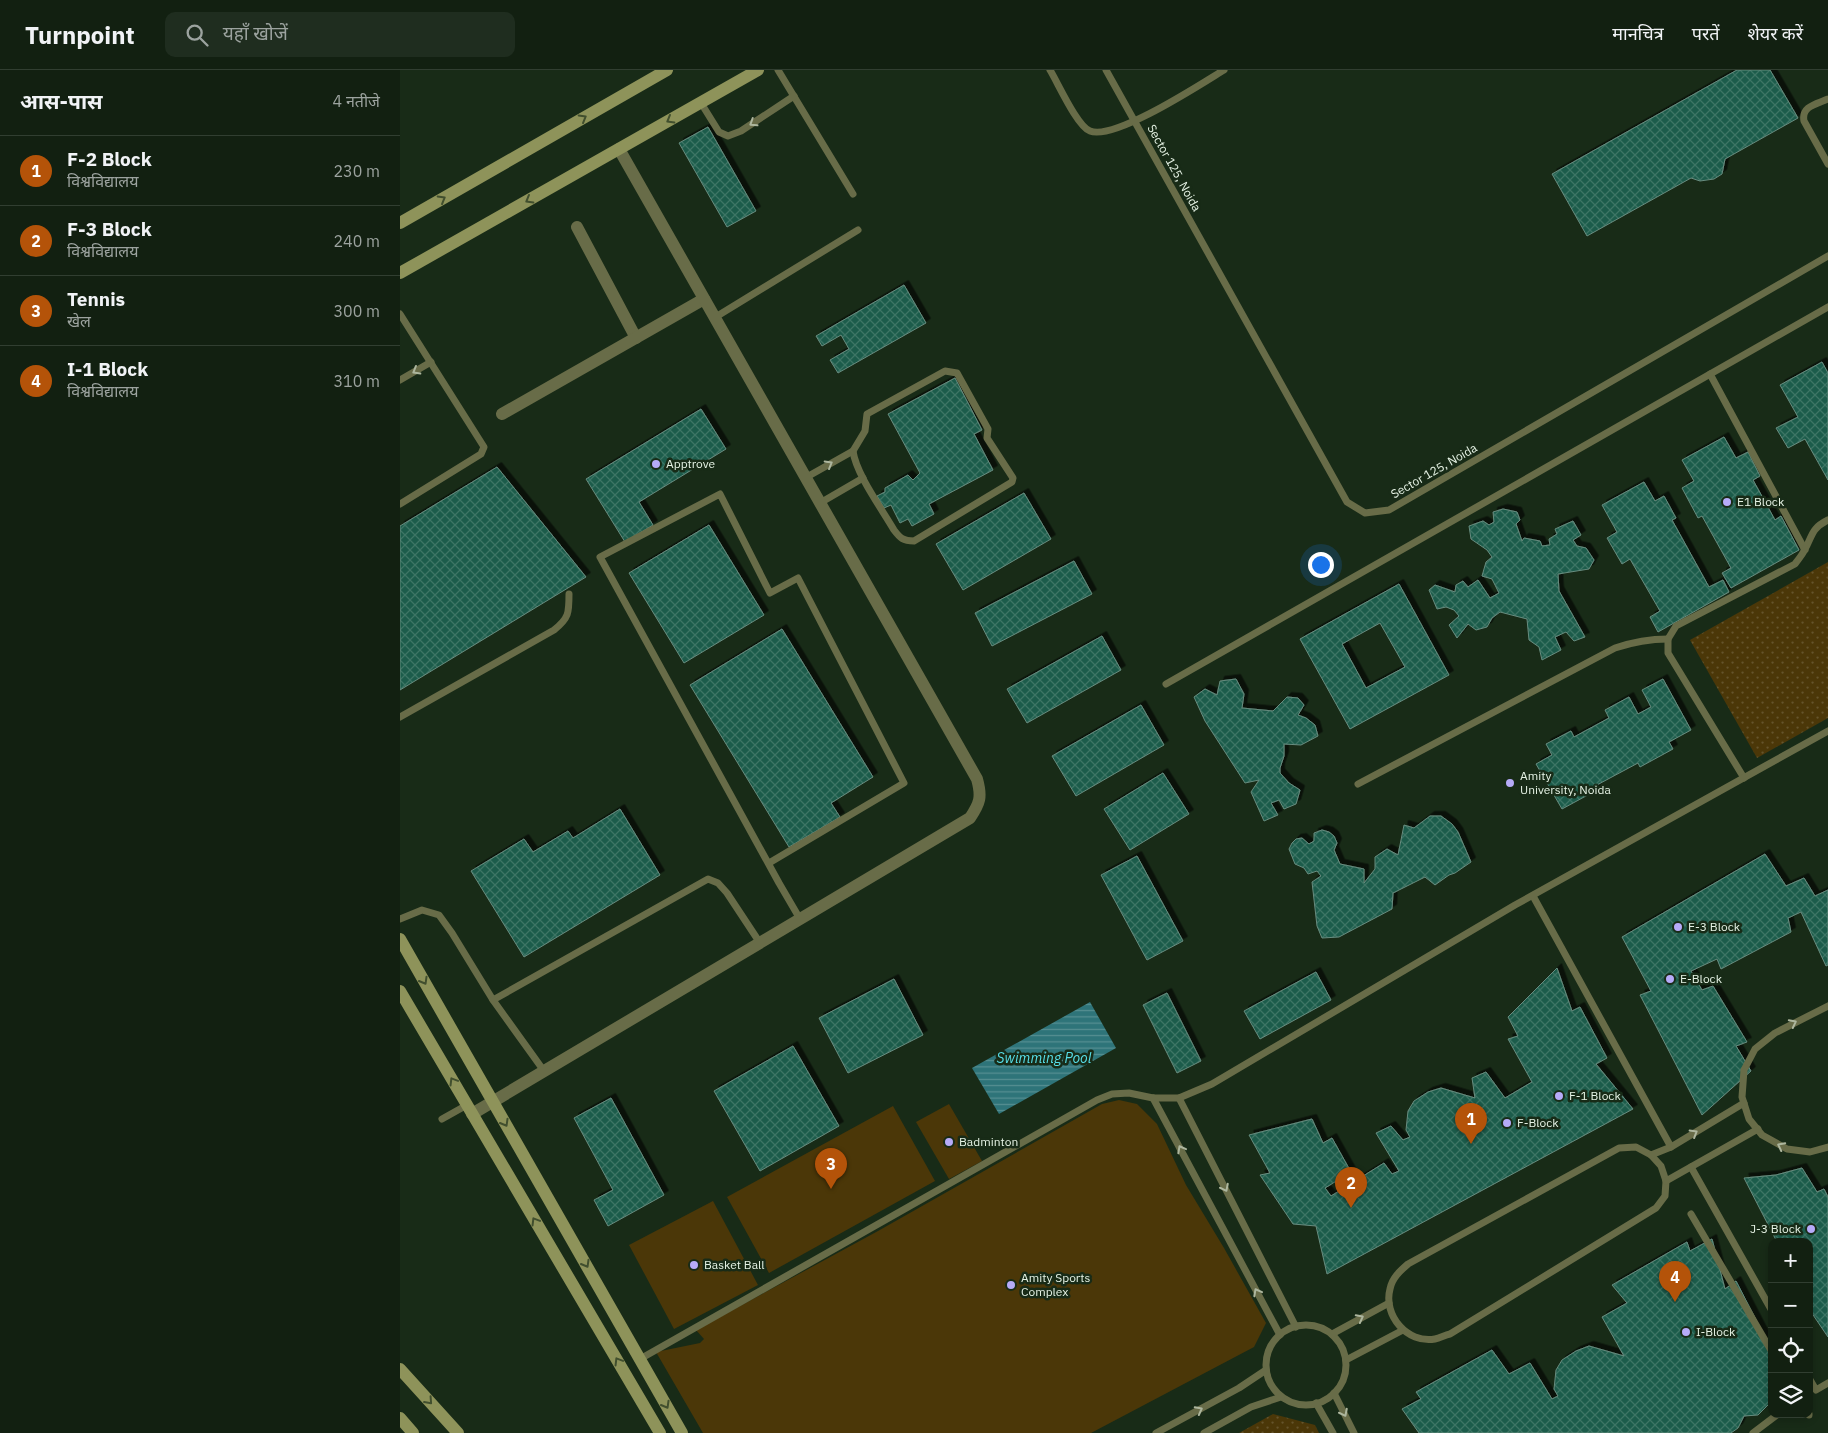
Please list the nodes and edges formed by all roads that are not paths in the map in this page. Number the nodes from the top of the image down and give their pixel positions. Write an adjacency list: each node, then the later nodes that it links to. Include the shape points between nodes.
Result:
1 (668, 70): 14 (street, one-way to 1)
2 (758, 70): 9 (street)
3 (778, 70): 7 (lane)
4 (1050, 70): 10 (lane, via 1079,122 1090,131 1103,132)
5 (1106, 70): 10 (lane, Sector 125, Noida)
6 (1224, 70): 10 (lane)
7 (794, 96): 9 (lane, one-way to 9, via 728,136 719,132); 13 (lane)
8 (1828, 99): 12 (lane, via 1806,108 1802,114)
9 (701, 103): 11 (street, one-way to 11)
10 (1135, 121): 17 (lane, Sector 125, Noida, via 1347,502 1365,513 1389,510)
11 (619, 150): 18 (street, one-way to 18); 19 (street)
12 (1828, 162)
13 (853, 194)
14 (400, 223)
15 (577, 227): 25 (street)
16 (858, 230): 22 (lane)
17 (1828, 256)
18 (400, 273)
19 (704, 299): 22 (street); 25 (street)
20 (1828, 307): 27 (lane)
21 (400, 314): 23 (lane)
22 (714, 318): 31 (street)
23 (408, 326): 24 (lane); 26 (lane)
24 (400, 331)
25 (636, 338): 29 (street)
26 (431, 362): 28 (lane, one-way to 28); 34 (lane, via 484,447 481,454)
27 (1710, 374): 36 (lane); 39 (lane)
28 (400, 380)
29 (502, 414)
30 (853, 451): 31 (lane, one-way to 30); 32 (lane); 32 (lane, via 865,432 867,414 950,371 957,373 988,429 987,438 1013,478 1009,485 914,541 906,541 894,530)
31 (805, 478): 33 (street)
32 (863, 478): 33 (lane)
33 (820, 503): 47 (street, via 977,778 981,792 978,806 970,818)
34 (400, 504)
35 (1828, 520): 36 (lane, via 1810,535)
36 (1805, 550): 38 (lane, via 1795,564 1676,626)
37 (569, 594): 40 (lane, via 565,621 554,630)
38 (1668, 639): 42 (lane, via 1668,654); 43 (lane, via 1632,642 1615,648)
39 (1166, 684)
40 (400, 717)
41 (1828, 731): 42 (lane)
42 (1744, 778): 45 (lane)
43 (1358, 784)
44 (769, 863): 44 (lane, via 600,557 720,494 770,593 798,578 904,783); 47 (lane)
45 (1533, 896): 55 (lane, via 1212,1084); 61 (lane)
46 (400, 919): 51 (lane, via 422,910 439,915)
47 (800, 919): 49 (street)
48 (400, 939): 56 (street, one-way to 56)
49 (760, 943): 51 (lane, via 727,893 718,883 708,879); 53 (street)
50 (400, 991): 58 (street, one-way to 50)
51 (493, 1000): 53 (lane)
52 (1828, 1006): 57 (lane, one-way to 52, via 1744,1070 1755,1049 1775,1033)
53 (544, 1071): 56 (street)
54 (1154, 1098): 55 (lane); 72 (lane, one-way to 54); 74 (lane, via 1129,1093 1112,1094 1097,1100)
55 (1178, 1098): 69 (lane, one-way to 69)
56 (493, 1102): 58 (street); 74 (street, one-way to 74)
57 (1744, 1103): 60 (lane, via 1749,1119); 61 (lane, one-way to 57)
58 (470, 1109): 59 (lane); 87 (street, one-way to 58)
59 (442, 1119)
60 (1758, 1129): 62 (lane, one-way to 60, via 1810,1152 1787,1150 1762,1135); 64 (lane)
61 (1671, 1147): 63 (lane)
62 (1828, 1147)
63 (1651, 1155): 65 (lane, via 1661,1166); 67 (lane, via 1636,1147 1619,1148 1408,1264 1397,1274 1390,1288)
64 (1691, 1167): 65 (lane); 68 (lane)
65 (1666, 1182): 70 (lane, via 1665,1196 1656,1208 1450,1334 1433,1339 1419,1338)
66 (1691, 1214): 73 (lane)
67 (1389, 1303): 70 (lane, via 1394,1319); 71 (lane, one-way to 67)
68 (1768, 1304)
69 (1296, 1327): 71 (lane, via 1316,1326); 72 (lane)
70 (1404, 1330): 75 (lane)
71 (1332, 1334): 75 (lane, via 1341,1345)
72 (1280, 1335): 77 (lane, via 1267,1355)
73 (1768, 1345)
74 (640, 1359): 88 (street, one-way to 88)
75 (1346, 1360): 80 (lane, via 1346,1375)
76 (400, 1369): 86 (street, one-way to 86)
77 (1266, 1370): 81 (lane, via 1271,1386); 89 (lane, one-way to 77)
78 (1828, 1383): 79 (lane, via 1816,1390)
79 (1813, 1385)
80 (1334, 1393): 82 (lane, via 1327,1400); 92 (lane, one-way to 92)
81 (1281, 1397): 82 (lane, via 1296,1404); 90 (lane, via 1252,1407)
82 (1316, 1403): 91 (lane)
83 (400, 1418): 85 (street)
84 (1773, 1418): 93 (lane)
85 (413, 1433)
86 (458, 1433)
87 (660, 1433)
88 (682, 1433)
89 (1156, 1433)
90 (1204, 1433)
91 (1333, 1433)
92 (1354, 1433)
93 (1752, 1433)

